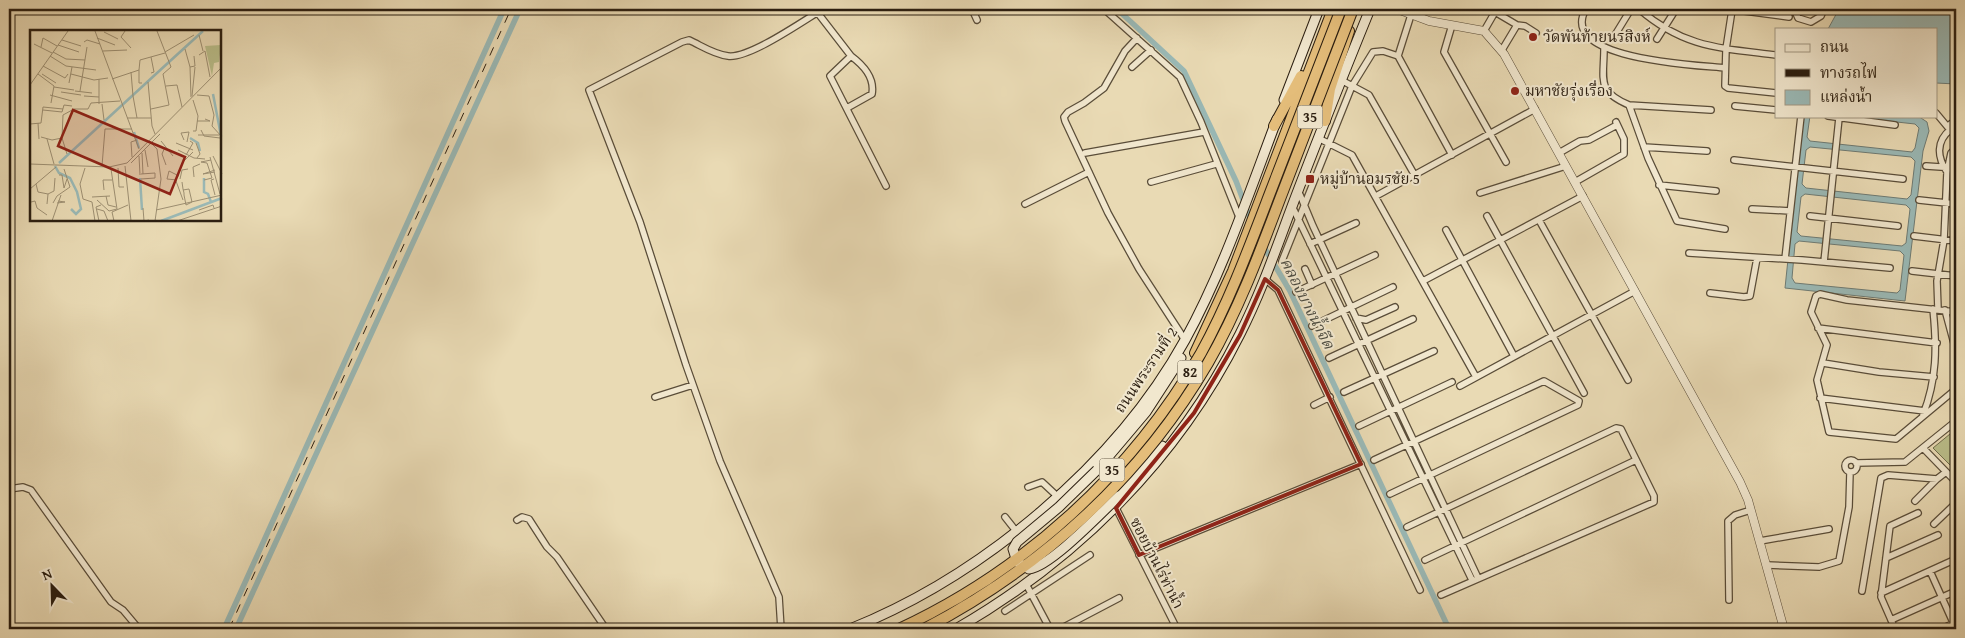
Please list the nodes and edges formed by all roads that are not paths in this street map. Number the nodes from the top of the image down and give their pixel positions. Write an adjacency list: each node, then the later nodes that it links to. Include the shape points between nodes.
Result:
1 (972, 9): 18 (street)
2 (1104, 9): 26 (street)
3 (1319, 9): 52 (main road, ถนนพระรามที่ 2 / 35)
4 (1370, 9): 37 (main road, 35)
5 (1397, 9): 16 (street)
6 (1586, 9): 28 (street, via 1582,17 1583,27)
7 (1631, 9): 25 (street)
8 (1639, 9): 22 (street)
9 (1676, 9): 22 (street)
10 (1730, 9): 17 (street); 29 (street)
11 (1793, 9): 20 (street, via 1798,18)
12 (1824, 9): 20 (street)
13 (820, 10): 33 (street); 160 (street, via 739,56 717,54 689,40 589,90 640,222)
14 (1343, 10): 50 (highway, via 1351,21 1330,89); 52 (highway); 232 (highway, ถนนพระรามที่ 2 / 35, via 1255,212 1221,300 1185,372 1146,431 1114,468 1054,526 1008,562 963,592); 233 (highway, 82, bridge, via 1237,279 1201,353 1170,401 1120,466 1047,535 974,589); 234 (highway, 82, bridge, via 1248,282 1209,362 1182,403 1125,476 1074,527 998,586); 234 (highway, 35, bridge, via 1244,289 1198,380 1130,473 1068,534 982,598)
15 (1496, 10): 21 (street); 23 (street)
16 (1411, 15): 19 (street); 34 (street)
17 (1789, 17)
18 (977, 20)
19 (1452, 25): 23 (street); 55 (street, via 1444,52)
20 (1810, 25)
21 (1518, 26): 24 (street, via 1525,26); 31 (street)
22 (1665, 28): 27 (street); 29 (street, via 1701,45)
23 (1484, 31): 31 (street)
24 (1536, 33)
25 (1614, 35)
26 (1137, 38): 30 (street); 73 (street, via 1125,51 1104,88 1065,114 1066,128)
27 (1657, 39)
28 (1604, 48): 36 (street, via 1640,58); 40 (street, via 1605,90)
29 (1726, 49): 32 (street); 36 (street)
30 (1151, 50): 35 (street); 54 (street, via 1180,77)
31 (1502, 50): 43 (street)
32 (1775, 55)
33 (851, 56): 42 (street, via 830,76); 42 (street, via 867,71 872,94)
34 (1398, 56): 38 (street, via 1383,51 1373,52); 64 (street)
35 (1132, 67)
36 (1724, 68): 39 (street, via 1725,86 1728,88)
37 (1341, 80): 38 (street); 50 (main road, 35)
38 (1352, 86): 58 (street); 74 (street, via 1369,94)
39 (1775, 93)
40 (1630, 105): 44 (street); 59 (street)
41 (1735, 106): 45 (street)
42 (847, 108): 79 (street)
43 (1535, 109): 55 (street); 62 (street)
44 (1711, 110)
45 (1775, 110)
46 (1938, 115): 53 (street)
47 (1801, 118): 68 (street)
48 (1839, 118): 51 (street); 72 (street)
49 (1956, 120): 53 (street)
50 (1325, 121): 57 (main road, 35)
51 (1895, 125)
52 (1274, 126): 93 (main road, ถนนพระรามที่ 2 / 35)
53 (1949, 128): 56 (street); 71 (street, via 1940,142)
54 (1204, 132): 63 (street); 67 (street)
55 (1490, 134): 64 (street); 66 (street)
56 (1956, 137)
57 (1318, 138): 58 (street); 80 (main road, 35)
58 (1328, 143): 83 (street, via 1352,155); 90 (street)
59 (1644, 147): 61 (street); 78 (street)
60 (1956, 148): 71 (street, via 1951,153)
61 (1708, 151)
62 (1559, 152): 69 (street); 77 (street, via 1616,124 1624,140 1624,154)
63 (1086, 153)
64 (1452, 155): 74 (street)
65 (1734, 160): 68 (street)
66 (1506, 162)
67 (1216, 164): 76 (street); 93 (street)
68 (1797, 165): 72 (street); 92 (street)
69 (1566, 166): 77 (street); 82 (street)
70 (1926, 166): 71 (street)
71 (1949, 169): 86 (street)
72 (1834, 170): 75 (street); 96 (street)
73 (1089, 172): 87 (street); 145 (street, via 1139,269)
74 (1414, 174): 83 (street)
75 (1902, 179)
76 (1151, 182)
77 (1575, 182): 84 (street)
78 (1660, 185): 81 (street); 102 (street, via 1680,223)
79 (886, 186)
80 (1298, 190): 89 (main road, 35); 90 (street)
81 (1716, 191)
82 (1480, 193)
83 (1376, 196): 126 (street)
84 (1582, 196): 98 (street); 129 (street)
85 (1919, 200): 86 (street)
86 (1947, 203): 88 (street); 108 (street)
87 (1026, 204)
88 (1956, 204)
89 (1292, 206): 97 (street); 123 (main road, 35)
90 (1304, 207): 97 (street); 100 (street)
91 (1752, 208): 92 (street)
92 (1790, 211): 114 (street)
93 (1240, 214): 131 (main road, ถนนพระรามที่ 2 / 35)
94 (1487, 216): 107 (street)
95 (1810, 216): 96 (street)
96 (1828, 217): 101 (street); 117 (street)
97 (1299, 220): 104 (street); 115 (street)
98 (1539, 220): 107 (street); 139 (street)
99 (1356, 223): 106 (street)
100 (1313, 226): 104 (street); 106 (street)
101 (1898, 226)
102 (1725, 229)
103 (1446, 230): 116 (street)
104 (1304, 231): 110 (street)
105 (1914, 236): 108 (street)
106 (1319, 239): 110 (street); 121 (street)
107 (1501, 240): 116 (street); 144 (street)
108 (1944, 240): 109 (street); 122 (street)
109 (1956, 241)
110 (1310, 244): 125 (street)
111 (1689, 253): 113 (street)
112 (1375, 255): 121 (street)
113 (1757, 258): 114 (street); 132 (street, via 1750,296)
114 (1786, 259): 117 (street)
115 (1282, 261)
116 (1462, 262): 126 (street); 151 (street)
117 (1824, 262): 118 (street)
118 (1890, 268)
119 (1305, 269): 127 (street)
120 (1912, 272): 122 (street)
121 (1335, 273): 125 (street); 133 (street)
122 (1938, 274): 124 (street); 135 (street)
123 (1267, 275): 138 (main road, 35); 166 (street, via 1278,290)
124 (1956, 276)
125 (1326, 278): 127 (street); 136 (street)
126 (1423, 282): 155 (street)
127 (1312, 285): 130 (street)
128 (1393, 287): 133 (street)
129 (1635, 291): 139 (street); 195 (street, via 1738,478)
130 (1296, 292)
131 (1208, 293): 138 (main road, bridge, via 1193,335 1168,380 1136,425 1097,470 1017,542 1013,549 1017,562 1029,569 1040,566 1119,496 1181,421); 145 (main road, ถนนพระรามที่ 2 / 35)
132 (1710, 293)
133 (1351, 307): 136 (street); 140 (street)
134 (1395, 307): 140 (street, via 1366,320)
135 (1939, 309): 137 (street); 143 (street, via 1847,300 1820,294 1816,296 1811,310); 147 (street); 149 (street)
136 (1342, 311): 142 (street); 148 (street)
137 (1956, 312)
138 (1249, 315): 193 (main road, 35, via 1194,413 1142,481)
139 (1591, 315): 144 (street); 158 (street)
140 (1356, 318): 146 (street)
141 (1413, 318): 146 (street)
142 (1312, 326)
143 (1818, 328): 147 (street); 153 (street, via 1827,345)
144 (1553, 336): 151 (street); 164 (street)
145 (1185, 340): 190 (main road, ถนนพระรามที่ 2 / 35, via 1117,438)
146 (1366, 340): 148 (street); 154 (street)
147 (1936, 343): 156 (street)
148 (1358, 344): 152 (street); 157 (street)
149 (1956, 347)
150 (1434, 351): 154 (street)
151 (1514, 356): 155 (street)
152 (1329, 358)
153 (1823, 363): 156 (street); 167 (street, via 1817,378)
154 (1382, 374): 157 (street); 169 (street)
155 (1476, 377): 161 (street)
156 (1934, 377): 171 (street)
157 (1375, 378): 163 (street); 170 (street)
158 (1628, 380)
159 (1452, 382): 169 (street)
160 (693, 385): 165 (street); 230 (street, via 720,461 779,596)
161 (1460, 386)
162 (1956, 389): 171 (street)
163 (1344, 392)
164 (1584, 393)
165 (655, 396)
166 (1330, 397): 168 (street); 180 (street)
167 (1820, 398): 171 (street); 171 (street, via 1827,430 1831,433 1893,440)
168 (1314, 405)
169 (1398, 408): 170 (street); 174 (street)
170 (1391, 411): 173 (street); 175 (street)
171 (1923, 414)
172 (1956, 421): 176 (street)
173 (1359, 426)
174 (1414, 441): 175 (street); 183 (street); 183 (street, via 1544,381 1579,401 1578,405)
175 (1407, 444): 177 (street); 184 (street)
176 (1924, 449): 179 (street, via 1898,463); 182 (street)
177 (1374, 460)
178 (1636, 460): 194 (street, via 1618,427); 206 (street); 214 (street, via 1655,498 1652,504)
179 (1856, 463): 181 (street, via 1856,470); 181 (street, via 1846,462 1846,469)
180 (1361, 464): 208 (street); 216 (street)
181 (1850, 472): 212 (street, via 1849,507 1838,561 1819,566)
182 (1946, 472): 185 (street); 186 (street)
183 (1430, 475): 184 (street); 194 (street)
184 (1423, 478): 189 (street); 196 (street)
185 (1937, 479): 191 (street); 217 (street, via 1888,475 1880,478)
186 (1956, 482)
187 (1028, 487): 190 (street, via 1042,482)
188 (9, 489): 228 (street, via 23,487 31,490 111,602 123,610)
189 (1390, 494)
190 (1057, 496): 203 (main road, ถนนพระรามที่ 2 / 35)
191 (1915, 501)
192 (1956, 503): 200 (street)
193 (1116, 508): 208 (street, ซอยบ้านไร่ท่าน้ำ); 215 (main road, 35, via 1072,549)
194 (1446, 508): 196 (street); 206 (street)
195 (1751, 510): 205 (street); 224 (street, via 1728,521)
196 (1439, 512): 201 (street); 206 (street)
197 (1918, 513): 209 (street, via 1890,526)
198 (1005, 517): 203 (street)
199 (517, 520): 229 (street, via 522,517 530,519)
200 (1934, 524)
201 (1406, 527)
202 (1829, 530): 205 (street)
203 (1016, 532): 231 (main road, ถนนพระรามที่ 2 / 35, via 934,587)
204 (1938, 534): 209 (street)
205 (1760, 541): 212 (street)
206 (1459, 544): 211 (street); 214 (street)
207 (1090, 555): 220 (street)
208 (1139, 555): 238 (street, ซอยบ้านไร่ท่าน้ำ)
209 (1886, 558): 219 (street)
210 (1956, 559): 213 (street)
211 (1425, 560)
212 (1767, 565): 239 (street)
213 (1930, 571): 219 (street); 222 (street)
214 (1475, 579): 221 (street)
215 (1026, 584): 220 (street); 235 (main road, 35)
216 (1420, 590)
217 (1862, 591)
218 (1956, 591): 222 (street)
219 (1882, 593): 226 (street)
220 (1032, 594): 225 (street); 236 (street)
221 (1441, 595)
222 (1942, 597): 226 (street); 227 (street)
223 (1118, 598): 237 (street)
224 (1729, 600)
225 (1005, 611)
226 (1891, 620): 240 (street)
227 (1955, 625): 241 (street)
228 (139, 629)
229 (606, 629)
230 (781, 629)
231 (850, 629)
232 (892, 629)
233 (899, 629)
234 (925, 629)
235 (956, 629)
236 (1050, 629)
237 (1060, 629)
238 (1177, 629)
239 (1784, 629)
240 (1895, 629)
241 (1940, 629)

